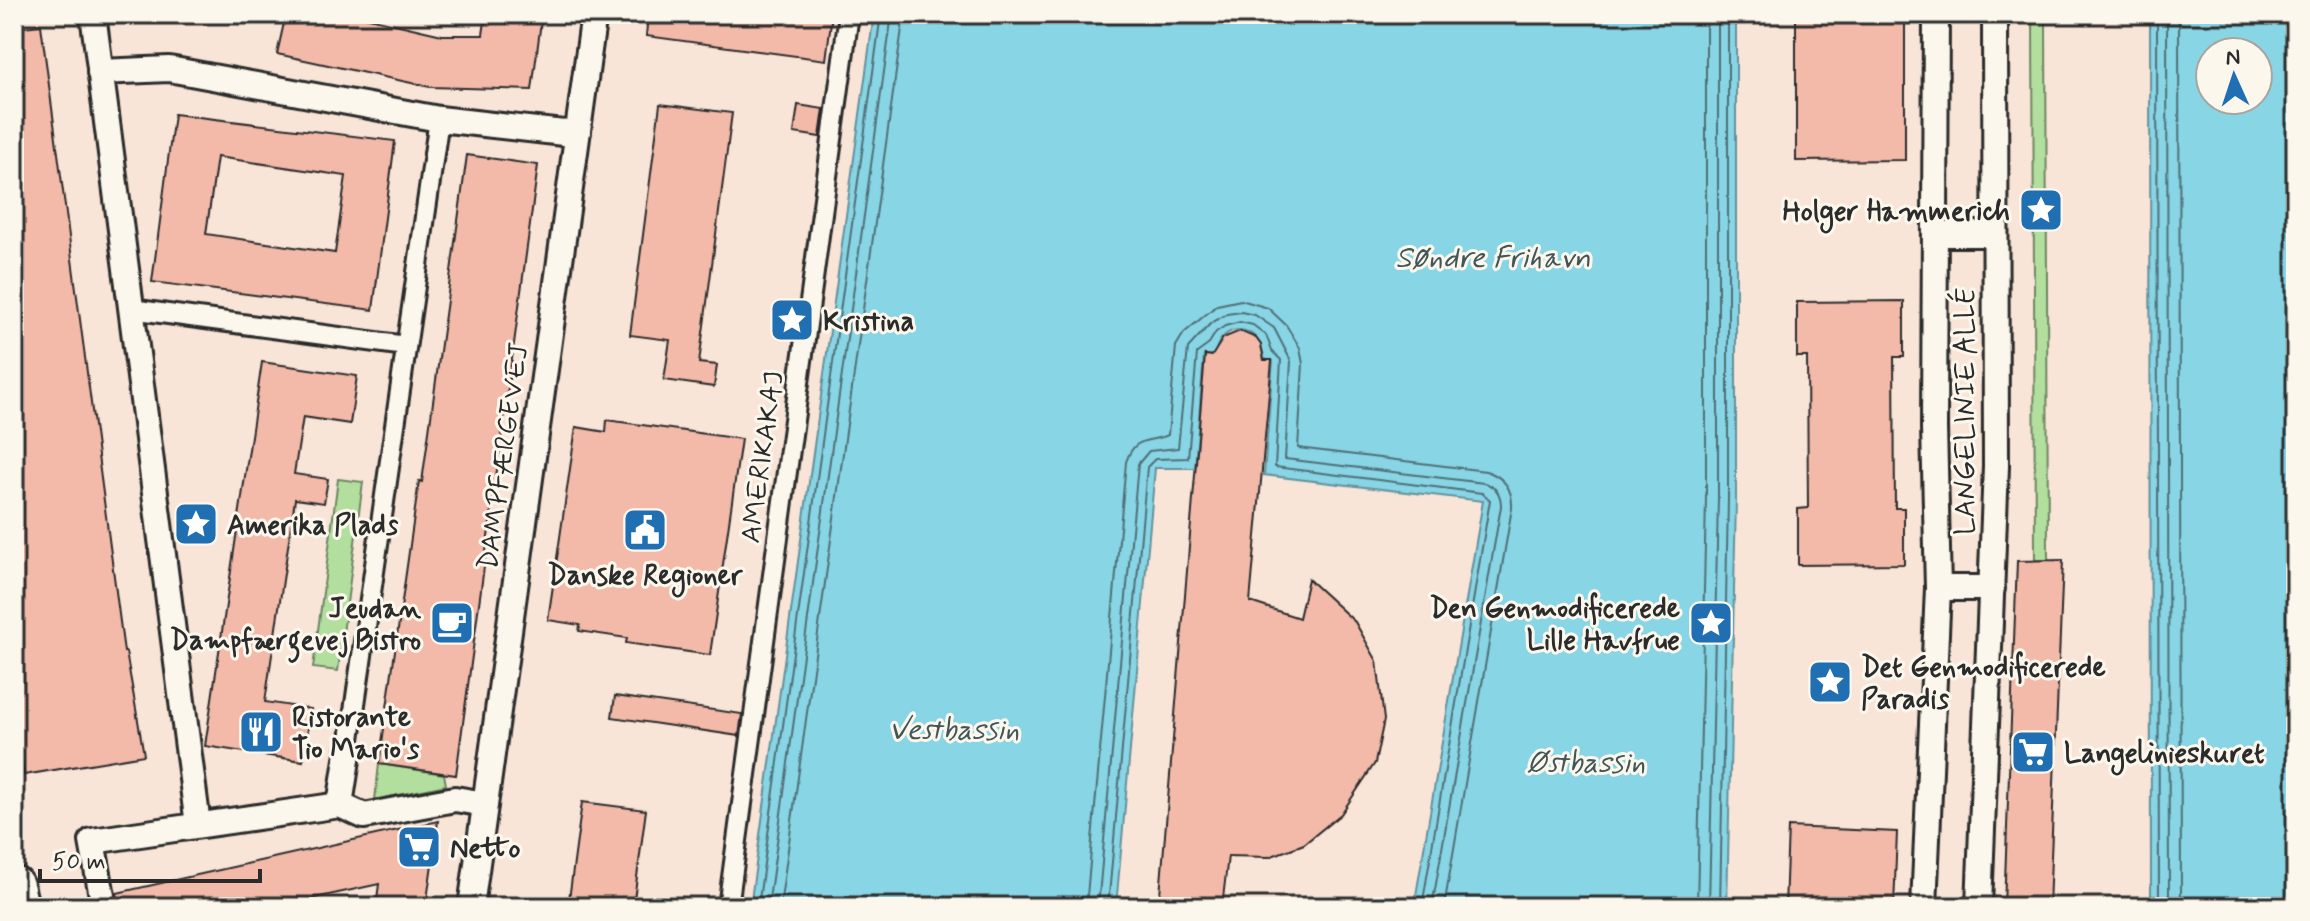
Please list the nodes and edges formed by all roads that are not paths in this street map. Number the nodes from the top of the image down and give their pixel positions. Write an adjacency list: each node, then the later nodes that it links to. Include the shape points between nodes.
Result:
1 (93, 14): 6 (street)
2 (594, 14): 8 (street, DAMPFÆRGEVEJ)
3 (849, 14): 23 (street, AMERIKAKAJ)
4 (1936, 14): 9 (street, LANGELINIE ALLÉ)
5 (1995, 14): 10 (street, LANGELINIE ALLÉ)
6 (100, 72): 7 (street, via 169,69); 11 (street)
7 (439, 119): 8 (street); 12 (street)
8 (578, 131): 16 (street, DAMPFÆRGEVEJ)
9 (1935, 234): 10 (street); 13 (street, LANGELINIE ALLÉ)
10 (1995, 234): 14 (street, LANGELINIE ALLÉ)
11 (131, 309): 12 (street); 18 (street)
12 (406, 346): 15 (street)
13 (1938, 588): 14 (street); 24 (street, LANGELINIE ALLÉ)
14 (1992, 588): 25 (street, LANGELINIE ALLÉ)
15 (348, 753): 17 (street)
16 (485, 804): 17 (street, via 455,799 364,816); 22 (street, DAMPFÆRGEVEJ)
17 (340, 805): 18 (street)
18 (198, 825): 21 (street, via 92,841)
19 (14, 886): 20 (main road)
20 (19, 907)
21 (104, 907)
22 (471, 907)
23 (728, 907)
24 (1924, 907)
25 (1979, 907)

